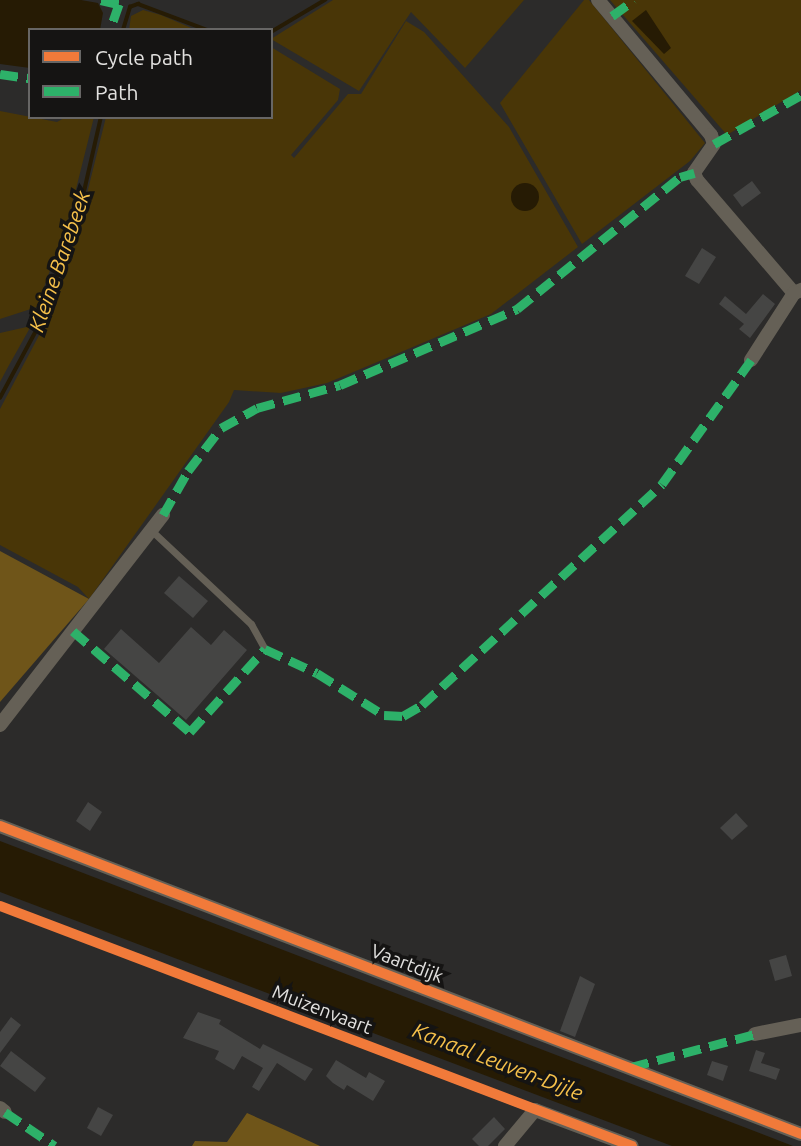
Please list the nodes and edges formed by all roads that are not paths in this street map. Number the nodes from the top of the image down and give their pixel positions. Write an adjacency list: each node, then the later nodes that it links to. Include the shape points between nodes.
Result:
1 (598, 0): 2 (street, via 711,135 714,144 694,173 697,180)
2 (798, 291): 3 (street)
3 (751, 360)
4 (163, 515): 5 (street)
5 (152, 531): 6 (lane, via 251,624); 7 (street)
6 (265, 649)
7 (0, 726)
8 (0, 826): 13 (street, Vaartdijk)
9 (0, 906): 12 (lane, Muizenvaart)
10 (801, 1025): 11 (street)
11 (755, 1034)
12 (535, 1110): 14 (street); 15 (street, Muizenvaart)
13 (801, 1135)
14 (505, 1146)
15 (632, 1146)

